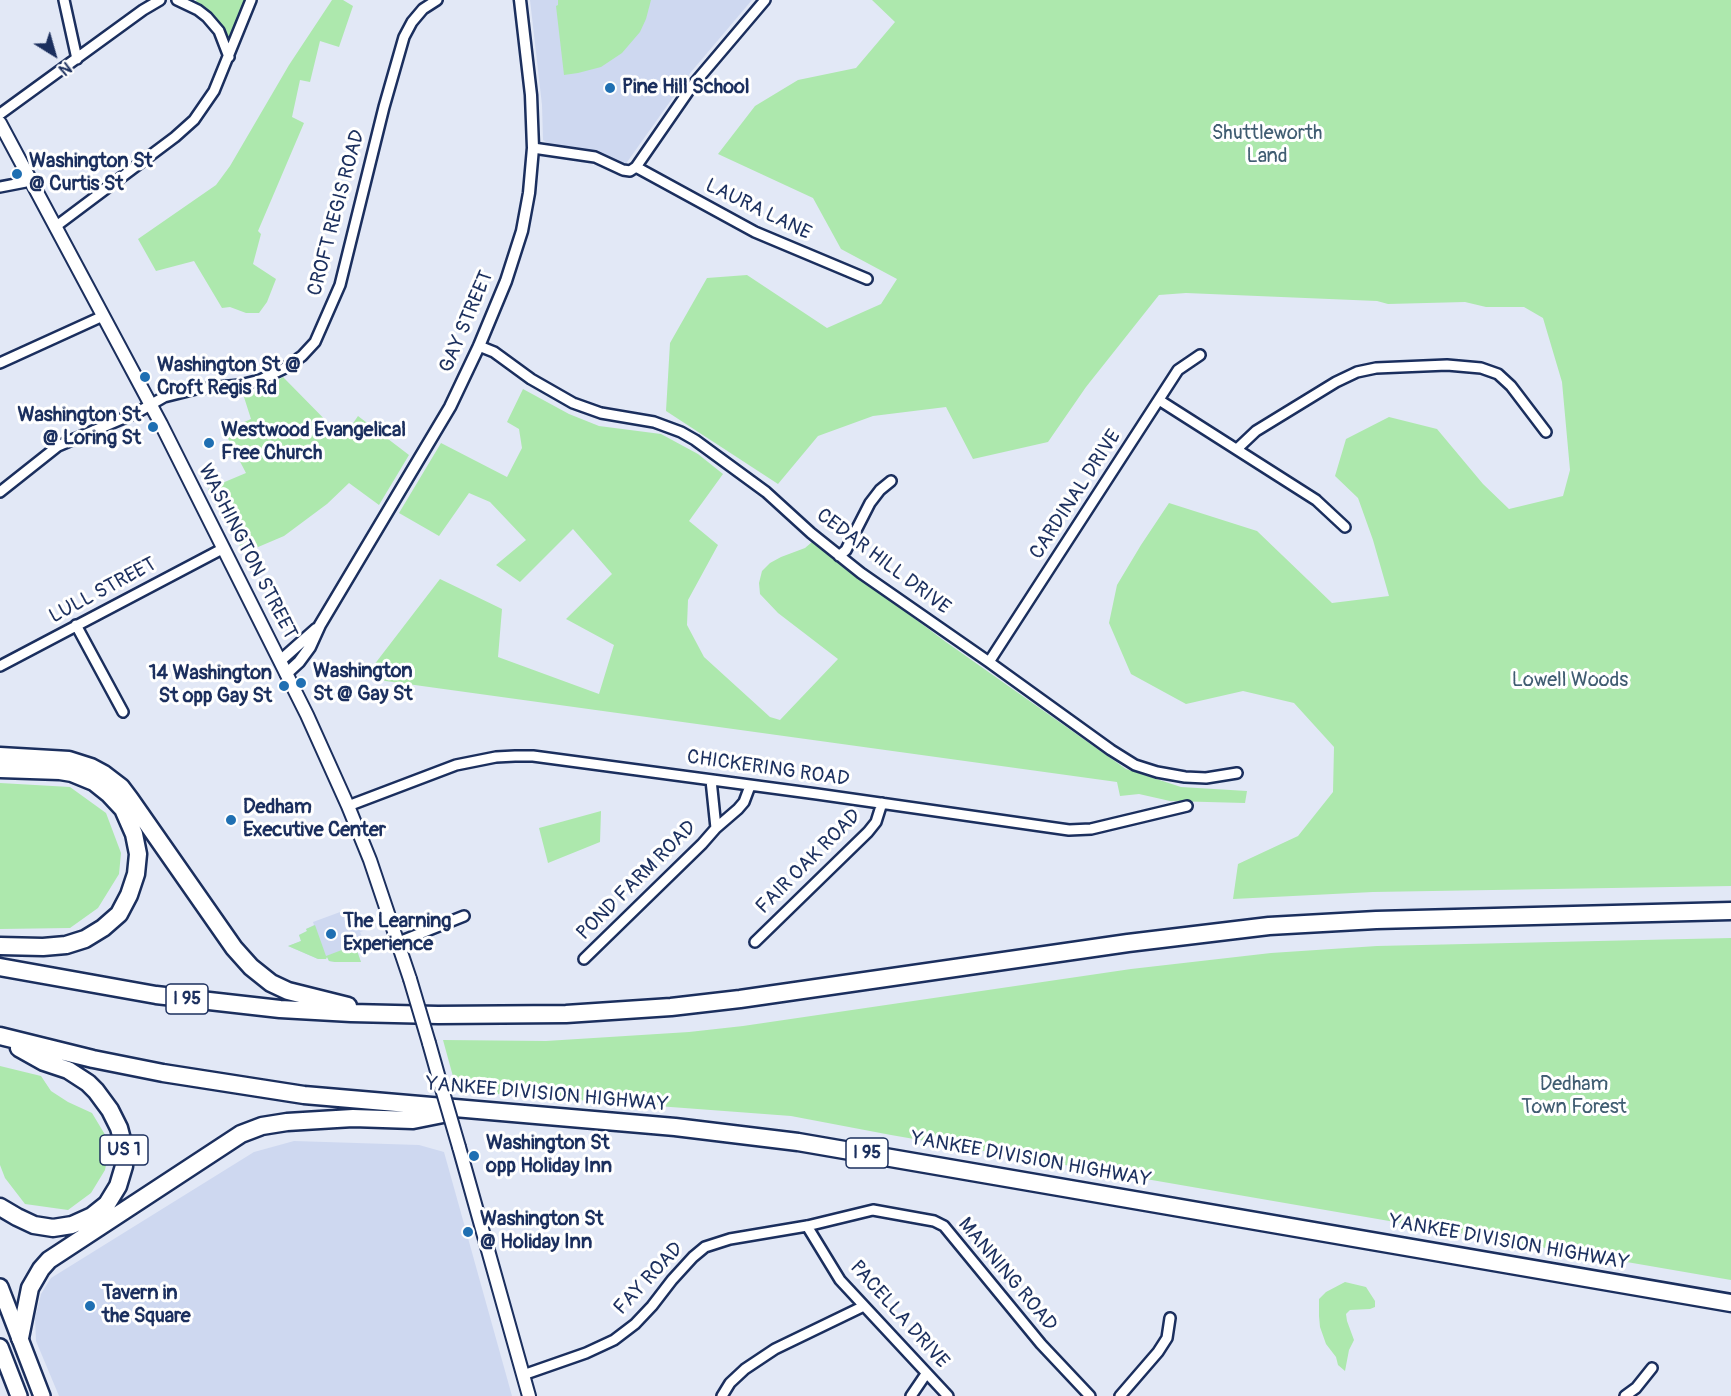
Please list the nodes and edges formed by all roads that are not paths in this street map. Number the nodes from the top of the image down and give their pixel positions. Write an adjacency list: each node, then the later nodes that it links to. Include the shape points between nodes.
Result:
1 (64, 0): 9 (street)
2 (160, 0): 9 (street)
3 (177, 0): 8 (street, via 207,16 223,39)
4 (251, 0): 8 (street)
5 (437, 0): 23 (street, CROFT REGIS ROAD, via 423,9 404,37 340,285 315,342 302,356 260,380 185,392)
6 (520, 0): 12 (street, GAY STREET)
7 (765, 0): 13 (street, via 692,86)
8 (229, 57): 16 (street, via 214,91 194,120)
9 (76, 59): 10 (street)
10 (0, 114)
11 (0, 123): 14 (main road, WASHINGTON STREET)
12 (533, 148): 13 (street, LAURA LANE, via 595,157 623,170); 19 (street, GAY STREET, via 522,231)
13 (636, 167): 17 (street, LAURA LANE, via 755,232)
14 (32, 181): 15 (street); 16 (main road, WASHINGTON STREET)
15 (0, 187)
16 (56, 227): 18 (main road, WASHINGTON STREET)
17 (867, 279)
18 (103, 316): 21 (street); 23 (main road, WASHINGTON STREET)
19 (479, 346): 30 (street, CEDAR HILL DRIVE, via 573,403 601,413 654,422 695,440 766,492); 32 (street, GAY STREET, via 450,407)
20 (1200, 355): 22 (street, CARDINAL DRIVE, via 1178,370)
21 (0, 363)
22 (1159, 400): 25 (street); 34 (street, CARDINAL DRIVE)
23 (150, 404): 27 (street, CROFT REGIS ROAD, via 58,446); 29 (main road, WASHINGTON STREET)
24 (1546, 432): 25 (street, via 1498,374 1447,365 1376,368 1336,382 1256,431)
25 (1237, 449): 28 (street, via 1316,500)
26 (891, 481): 30 (street, via 870,502 846,550)
27 (0, 492)
28 (1345, 527)
29 (224, 548): 31 (street, LULL STREET); 33 (main road, WASHINGTON STREET)
30 (839, 556): 34 (street, CEDAR HILL DRIVE)
31 (76, 625): 35 (street, LULL STREET); 37 (street)
32 (320, 625): 33 (street, GAY STREET); 36 (street, GAY STREET, via 299,662)
33 (280, 661): 36 (main road, WASHINGTON STREET)
34 (988, 662): 40 (street, CEDAR HILL DRIVE, via 1135,765 1185,777)
35 (0, 666)
36 (286, 674): 44 (main road, WASHINGTON STREET)
37 (123, 712)
38 (0, 756): 54 (highway, via 69,760 104,774 130,799 250,967 288,991)
39 (0, 769): 51 (highway, via 60,771 94,782 127,817 138,854 134,885 124,905 94,934 66,945)
40 (1237, 773)
41 (711, 780): 42 (street, CHICKERING ROAD); 44 (street, CHICKERING ROAD, via 533,756 496,757 438,771); 46 (street, POND FARM ROAD)
42 (750, 786): 43 (street, CHICKERING ROAD); 46 (street, POND FARM ROAD, via 744,802)
43 (882, 803): 45 (street, CHICKERING ROAD, via 1069,830 1091,829); 50 (street, FAIR OAK ROAD, via 868,832)
44 (348, 806): 49 (main road, WASHINGTON STREET)
45 (1187, 806)
46 (716, 828): 52 (street, POND FARM ROAD)
47 (1731, 911): 54 (highway, I 95, via 1287,925 1128,943 687,1005 510,1016)
48 (464, 916): 49 (street)
49 (399, 942): 67 (main road, WASHINGTON STREET, bridge)
50 (755, 942)
51 (0, 946)
52 (584, 959)
53 (0, 967): 54 (highway, I 95, via 200,1000)
54 (375, 1014)
55 (0, 1037): 56 (highway, YANKEE DIVISION HIGHWAY / I 95, via 251,1088); 57 (highway, US 1, via 88,1083 115,1119 124,1156 122,1176 113,1195 100,1210 82,1221 63,1227 43,1227)
56 (467, 1110): 60 (highway, YANKEE DIVISION HIGHWAY / I 95, via 675,1127 816,1144); 63 (highway, via 413,1120 287,1122 241,1134 49,1260 30,1288)
57 (0, 1207)
58 (807, 1226): 61 (street, PACELLA DRIVE, via 840,1280); 67 (street, FAY ROAD, via 705,1247 635,1324 614,1340); 74 (street, MANNING ROAD, via 873,1210 944,1226 1041,1344)
59 (0, 1287): 63 (highway)
60 (1731, 1303)
61 (864, 1306): 66 (street, PACELLA DRIVE); 71 (street, via 775,1349 745,1369)
62 (1170, 1318): 75 (street, via 1167,1338)
63 (20, 1338): 69 (highway)
64 (0, 1347): 68 (highway)
65 (1652, 1368): 76 (street)
66 (926, 1374): 72 (street); 73 (street, PACELLA DRIVE)
67 (523, 1375): 70 (main road, WASHINGTON STREET)
68 (18, 1395)
69 (42, 1396)
70 (529, 1396)
71 (722, 1396)
72 (911, 1396)
73 (948, 1396)
74 (1090, 1396)
75 (1120, 1396)
76 (1625, 1396)

